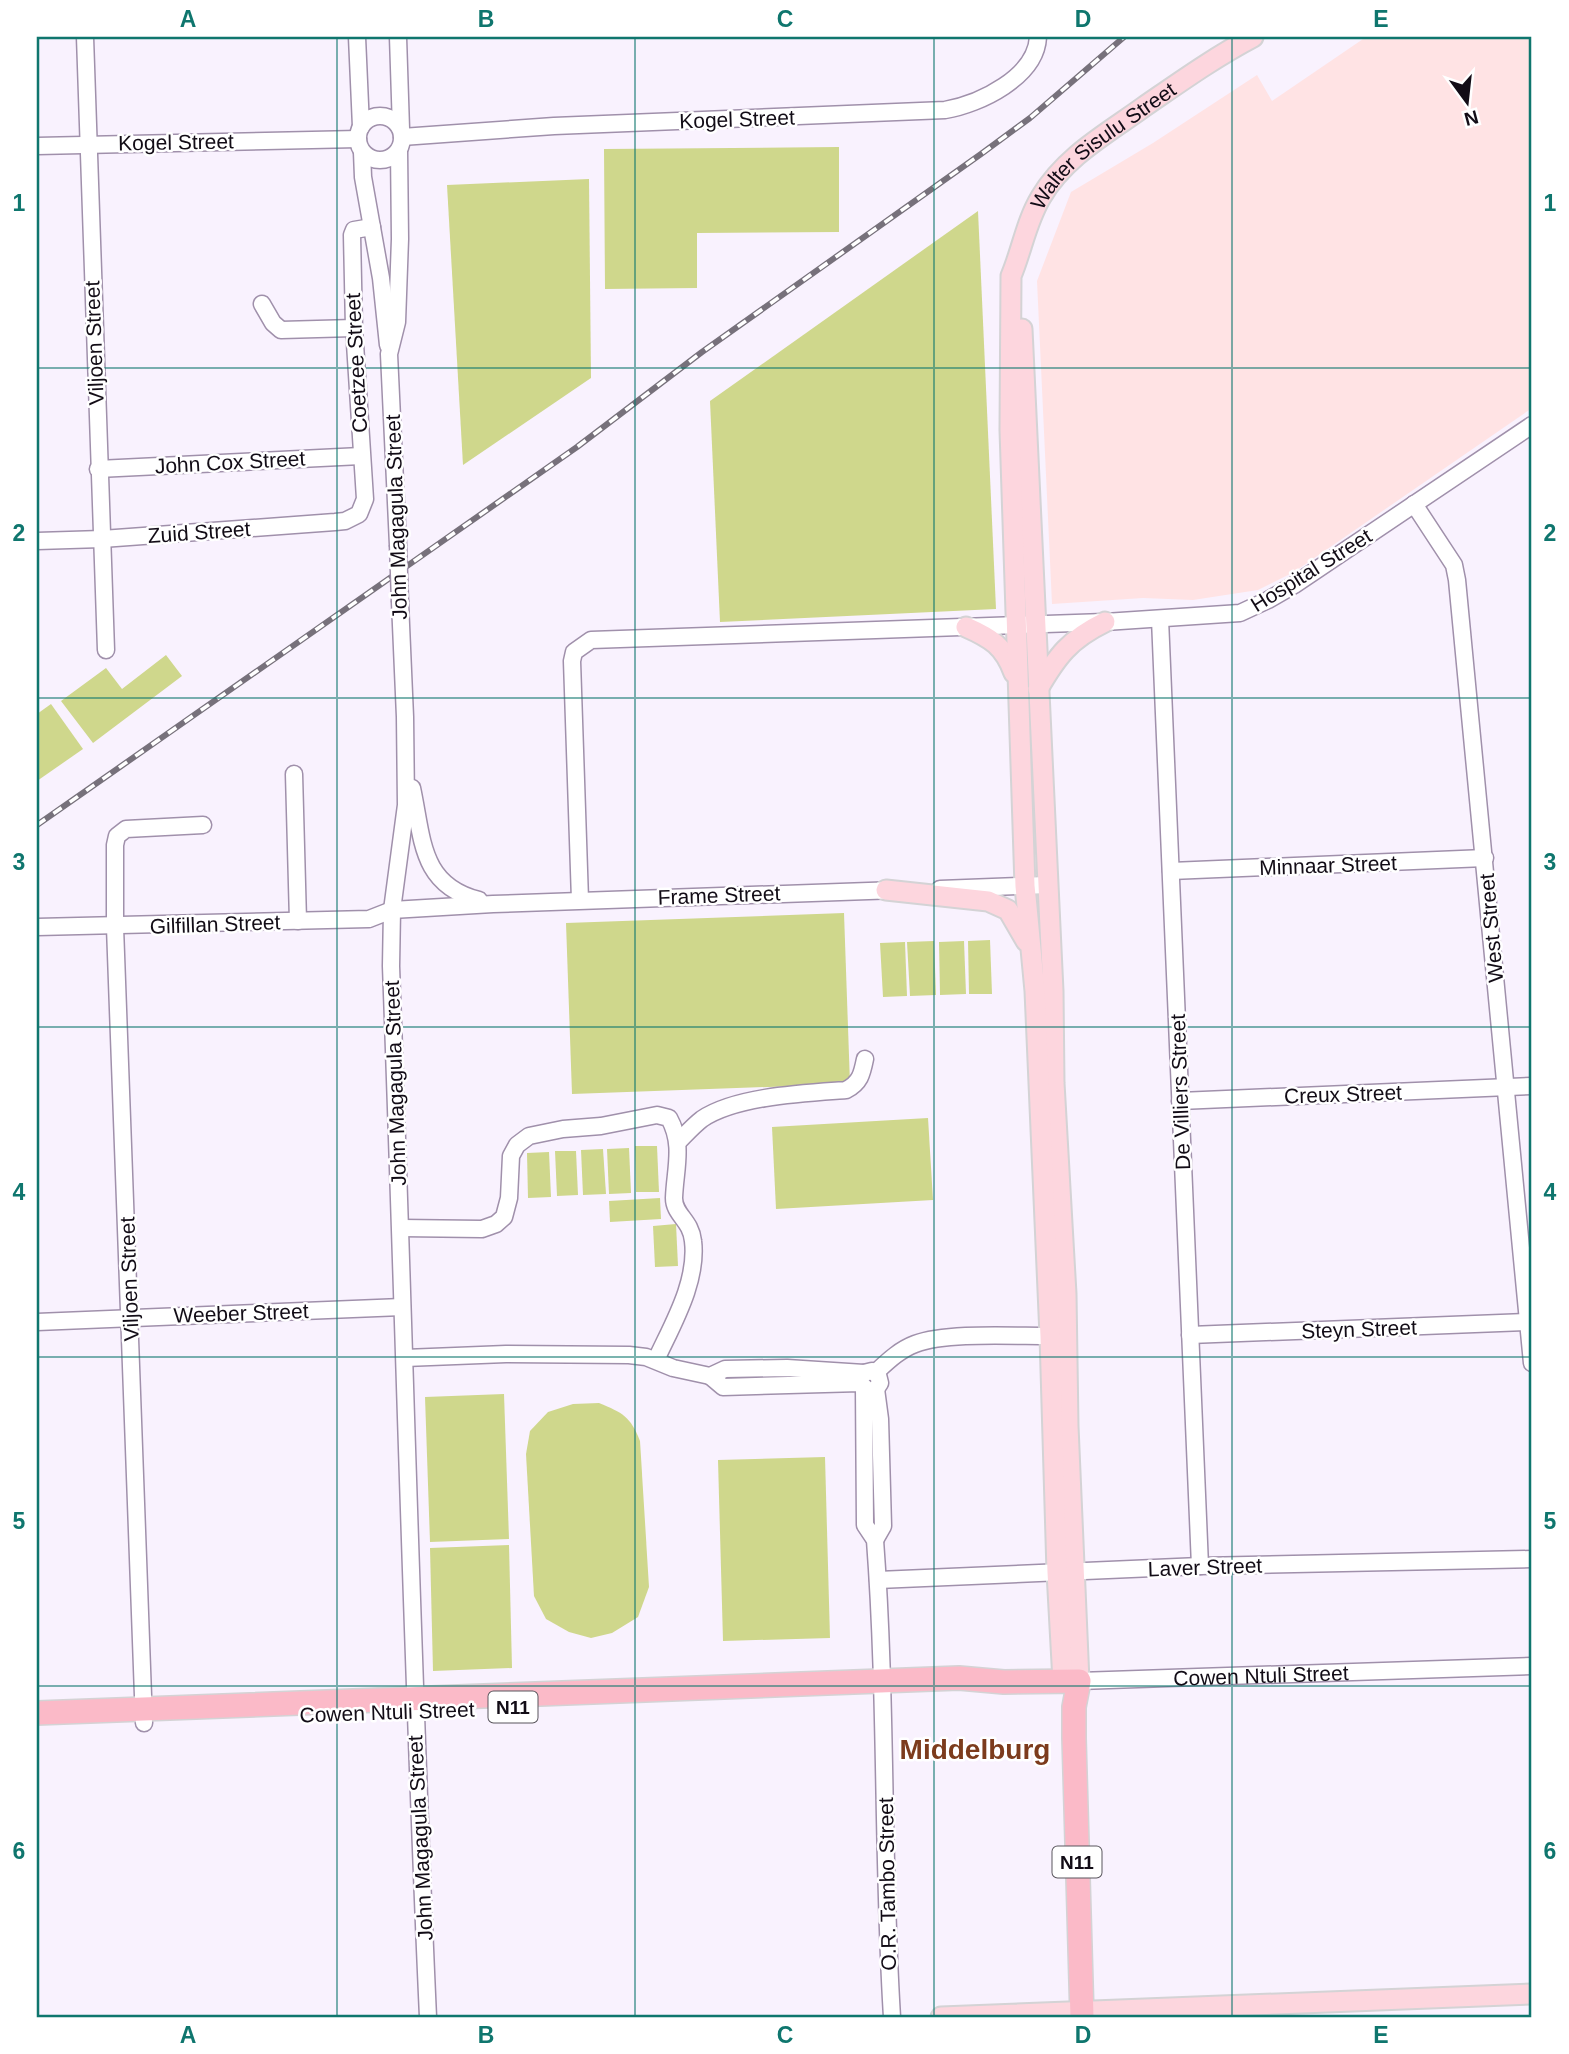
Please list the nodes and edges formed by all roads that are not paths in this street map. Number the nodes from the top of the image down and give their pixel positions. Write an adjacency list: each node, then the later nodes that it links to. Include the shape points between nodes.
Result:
1 (85, 37): 10 (street, Viljoen Street)
2 (357, 37): 8 (street)
3 (398, 37): 9 (street, John Magagula Street)
4 (1038, 37): 9 (street, Kogel Street, via 1031,60 1003,87 974,103 945,110 554,125)
5 (1239, 37): 7 (main road, Walter Sisulu Street)
6 (1253, 37): 7 (main road, Walter Sisulu Street)
7 (1220, 54): 25 (main road, Walter Sisulu Street, via 1071,160 1041,197 1024,234 1017,261)
8 (360, 139): 9 (street, via 377,161 386,160); 9 (street, via 366,121 381,116 389,118); 10 (street, Kogel Street); 12 (street)
9 (401, 139): 15 (street, John Magagula Street, via 397,322)
10 (88, 144): 11 (street, Kogel Street); 18 (street, Viljoen Street)
11 (37, 146)
12 (372, 227): 14 (street, Coetzee Street, via 359,228 352,235); 15 (street)
13 (262, 304): 14 (street, via 281,330)
14 (354, 327): 17 (street, Coetzee Street)
15 (389, 354): 30 (street, John Magagula Street, bridge)
16 (1532, 425): 19 (street, Hospital Street)
17 (361, 456): 18 (street, John Cox Street); 20 (street, Coetzee Street, via 365,499)
18 (98, 469): 21 (street, Viljoen Street)
19 (1414, 504): 23 (street, Hospital Street, via 1250,610); 33 (street, West Street, via 1454,565)
20 (359, 514): 21 (street, Zuid Street, via 335,522)
21 (102, 539): 22 (street, Zuid Street); 27 (street, Viljoen Street)
22 (37, 541)
23 (1160, 618): 24 (street, Hospital Street); 34 (street, De Villiers Street)
24 (1105, 622): 25 (street, Hospital Street); 29 (main road, via 1067,646)
25 (1026, 624): 26 (street, Hospital Street); 28 (main road); 29 (main road)
26 (966, 627): 28 (main road, via 995,642 1008,656); 38 (street, Hospital Street, via 600,638 579,646 572,661)
27 (106, 650)
28 (1018, 683): 36 (main road)
29 (1038, 689): 35 (main road)
30 (407, 762): 39 (street, via 425,850 436,874 451,891); 40 (street, John Magagula Street)
31 (294, 775): 41 (street)
32 (203, 825): 42 (street, Viljoen Street, via 135,827 117,836)
33 (1485, 858): 34 (street, Minnaar Street); 48 (street, West Street)
34 (1171, 871): 49 (street, De Villiers Street)
35 (1046, 885): 36 (street, Frame Street); 45 (main road)
36 (1025, 886): 37 (street, Frame Street); 44 (main road)
37 (886, 890): 38 (street, Frame Street); 44 (main road, via 1002,906)
38 (580, 900): 39 (street, Frame Street)
39 (493, 904): 40 (street, Frame Street)
40 (392, 910): 41 (street, Gilfillan Street, via 369,919); 51 (street, John Magagula Street)
41 (298, 921): 42 (street, Gilfillan Street)
42 (115, 926): 43 (street, Gilfillan Street); 53 (street, Viljoen Street)
43 (37, 927)
44 (1031, 952): 45 (main road)
45 (1044, 991): 57 (main road)
46 (865, 1059): 50 (street, via 862,1076 846,1090 771,1097 723,1110 704,1118)
47 (1532, 1086): 48 (street, Creux Street)
48 (1506, 1087): 49 (street, Creux Street); 55 (street, West Street)
49 (1180, 1101): 56 (street, De Villiers Street)
50 (678, 1142): 51 (street, via 669,1118 657,1115 529,1136 511,1156 509,1198 504,1217 496,1224 482,1229); 59 (street, via 674,1199 691,1229 694,1248 691,1275)
51 (401, 1228): 52 (street, John Magagula Street)
52 (402, 1307): 53 (street, Weeber Street); 58 (street, John Magagula Street)
53 (130, 1318): 54 (street, Weeber Street); 74 (street, Viljoen Street)
54 (37, 1322)
55 (1528, 1322): 56 (street, Steyn Street); 60 (street, West Street)
56 (1190, 1335): 66 (street, De Villiers Street)
57 (1059, 1336): 61 (street, via 943,1338 916,1344); 67 (main road)
58 (405, 1358): 59 (street, via 506,1354 629,1355); 72 (street, John Magagula Street)
59 (656, 1360): 61 (street, via 710,1376 723,1387)
60 (1532, 1363)
61 (868, 1381): 62 (street, O.R. Tambo Street, via 880,1419); 63 (street, O.R. Tambo Street)
62 (880, 1452): 63 (street); 64 (street, O.R. Tambo Street, via 883,1526)
63 (863, 1453): 64 (street, O.R. Tambo Street, via 865,1525)
64 (875, 1540): 68 (street, O.R. Tambo Street)
65 (1532, 1559): 66 (street, Laver Street)
66 (1200, 1566): 67 (street, Laver Street)
67 (1065, 1572): 68 (street, Laver Street); 70 (main road)
68 (878, 1580): 71 (street, O.R. Tambo Street)
69 (1532, 1667): 70 (street, Cowen Ntuli Street)
70 (1071, 1681): 71 (highway, Cowen Ntuli Street / N11, via 989,1682 958,1689); 77 (highway, N11)
71 (883, 1687): 72 (highway, Cowen Ntuli Street / N11); 79 (street, O.R. Tambo Street)
72 (414, 1704): 74 (highway, Cowen Ntuli Street / N11); 78 (street, John Magagula Street)
73 (37, 1713): 74 (highway, Cowen Ntuli Street / N11)
74 (144, 1716): 75 (highway, Cowen Ntuli Street / N11)
75 (37, 1727)
76 (1532, 1994): 77 (main road)
77 (1081, 2015): 80 (main road)
78 (428, 2017)
79 (892, 2017)
80 (941, 2017)

